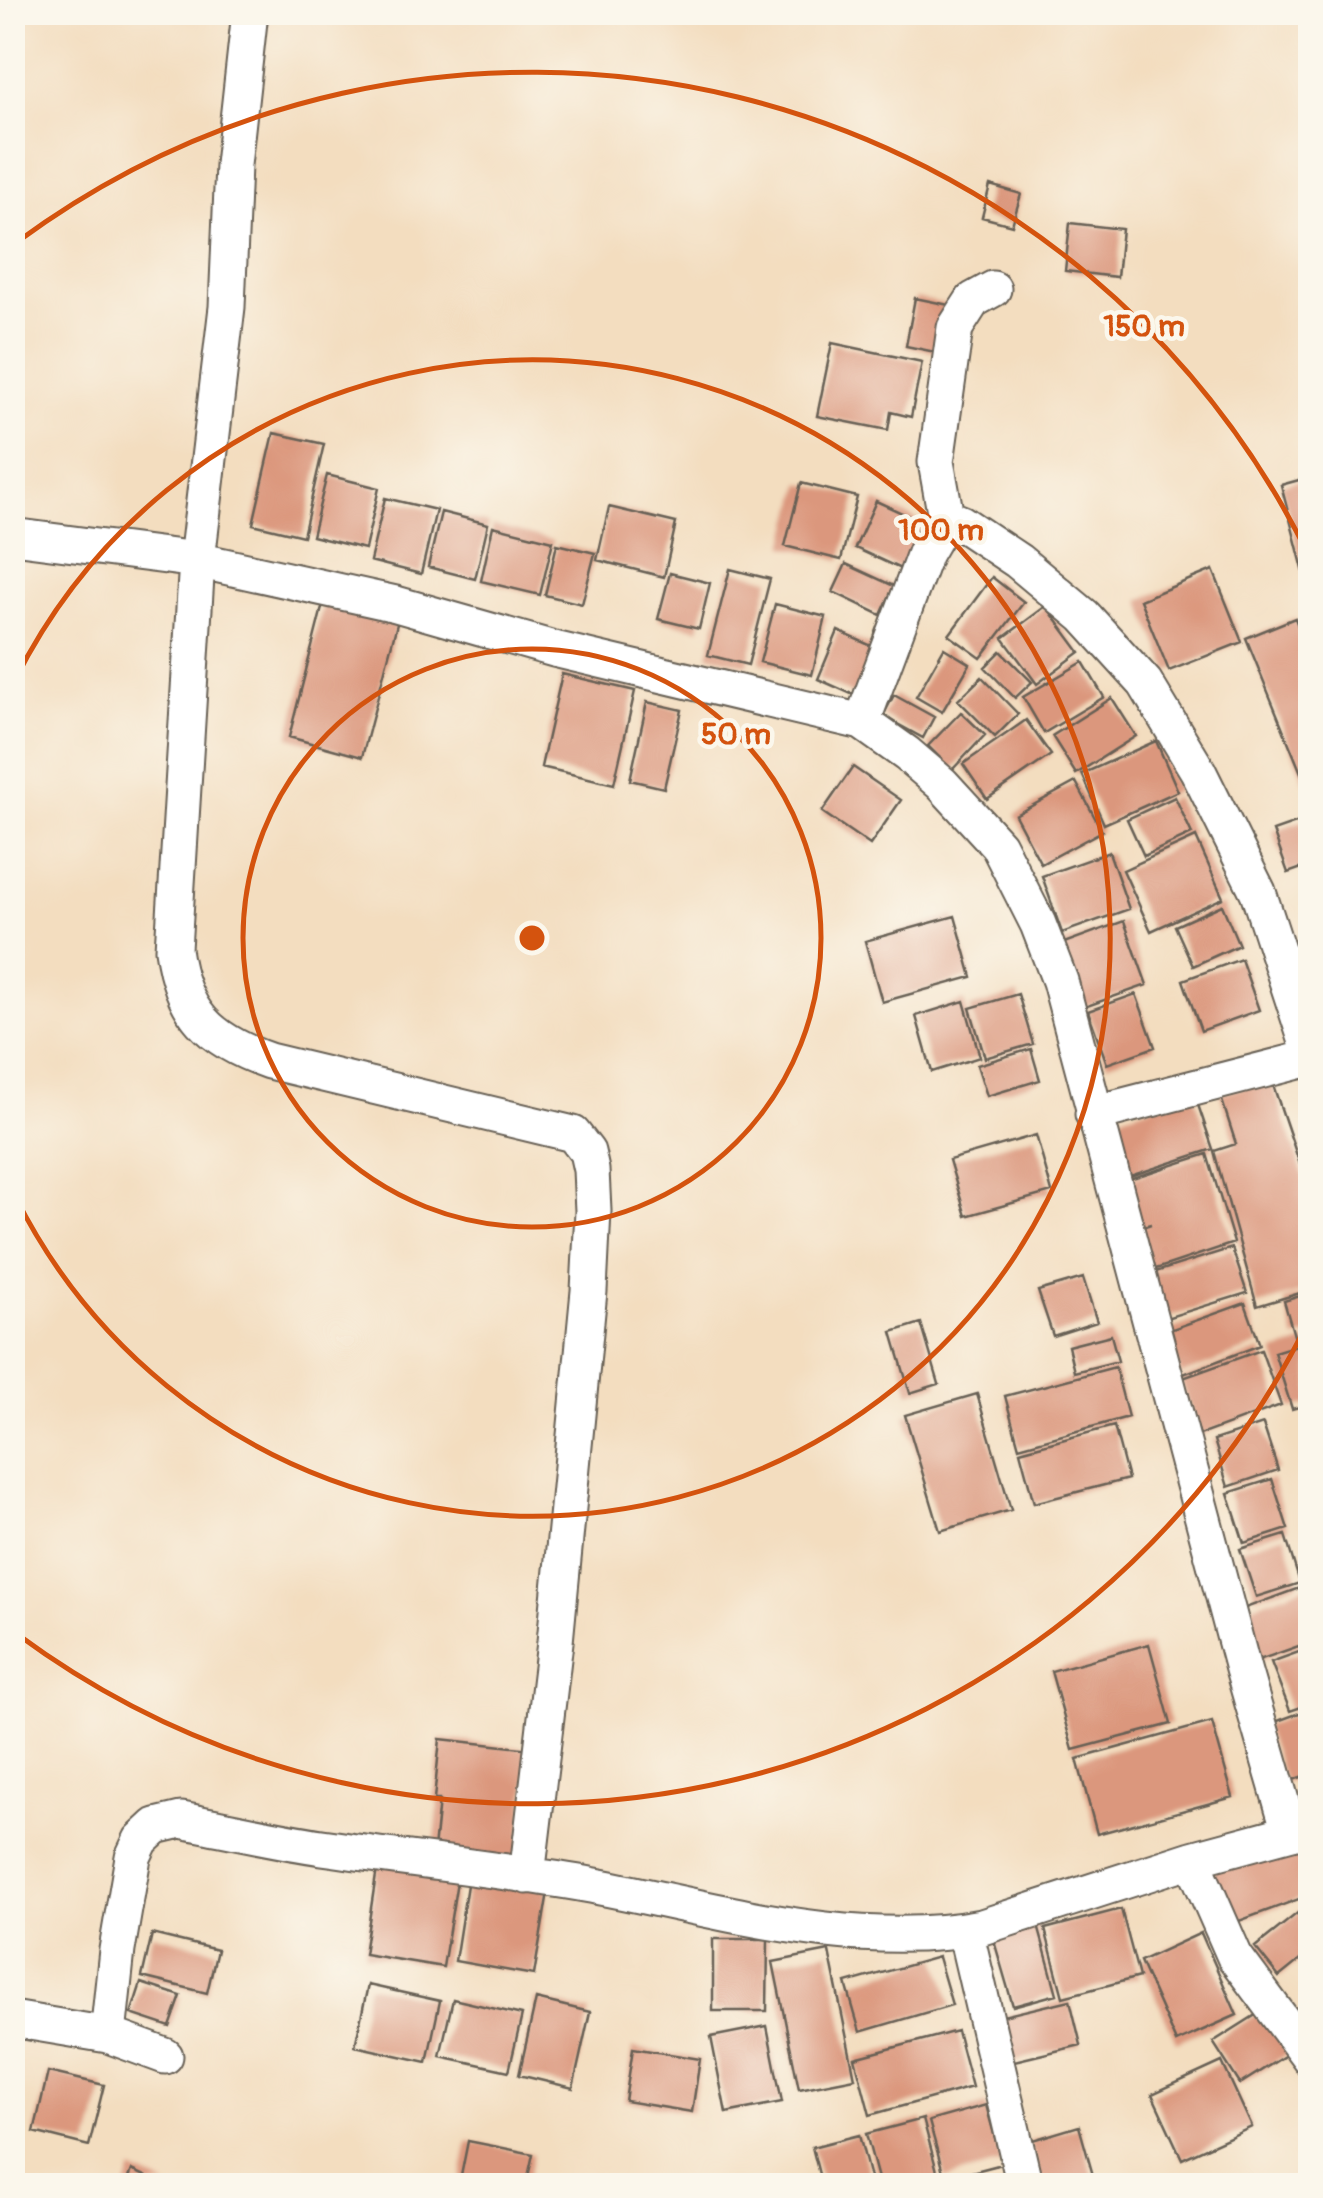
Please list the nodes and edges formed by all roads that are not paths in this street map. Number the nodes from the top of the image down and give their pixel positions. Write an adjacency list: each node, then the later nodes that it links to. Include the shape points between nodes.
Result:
1 (248, 15): 5 (street)
2 (993, 289): 3 (street, via 973,300 955,328 936,462)
3 (946, 517): 6 (street, via 932,536); 7 (street, via 1018,561 1084,616 1145,684 1198,771 1258,892)
4 (12, 536): 5 (street)
5 (198, 560): 6 (street); 11 (street, via 173,949 178,982 197,1017 236,1050 572,1134 587,1152 594,1211 589,1291)
6 (862, 722): 8 (street, via 942,784 998,845 1060,981)
7 (1310, 1055): 8 (street)
8 (1094, 1114): 9 (street, via 1243,1670)
9 (1300, 1829): 10 (street)
10 (1192, 1860): 12 (street); 16 (street, via 1235,1957)
11 (527, 1876): 12 (street, via 784,1924 902,1936); 14 (street, via 166,1821 140,1840 134,1857)
12 (965, 1930): 17 (street)
13 (12, 2019): 14 (street)
14 (108, 2035): 15 (street)
15 (166, 2056)
16 (1310, 2058)
17 (1025, 2186)

